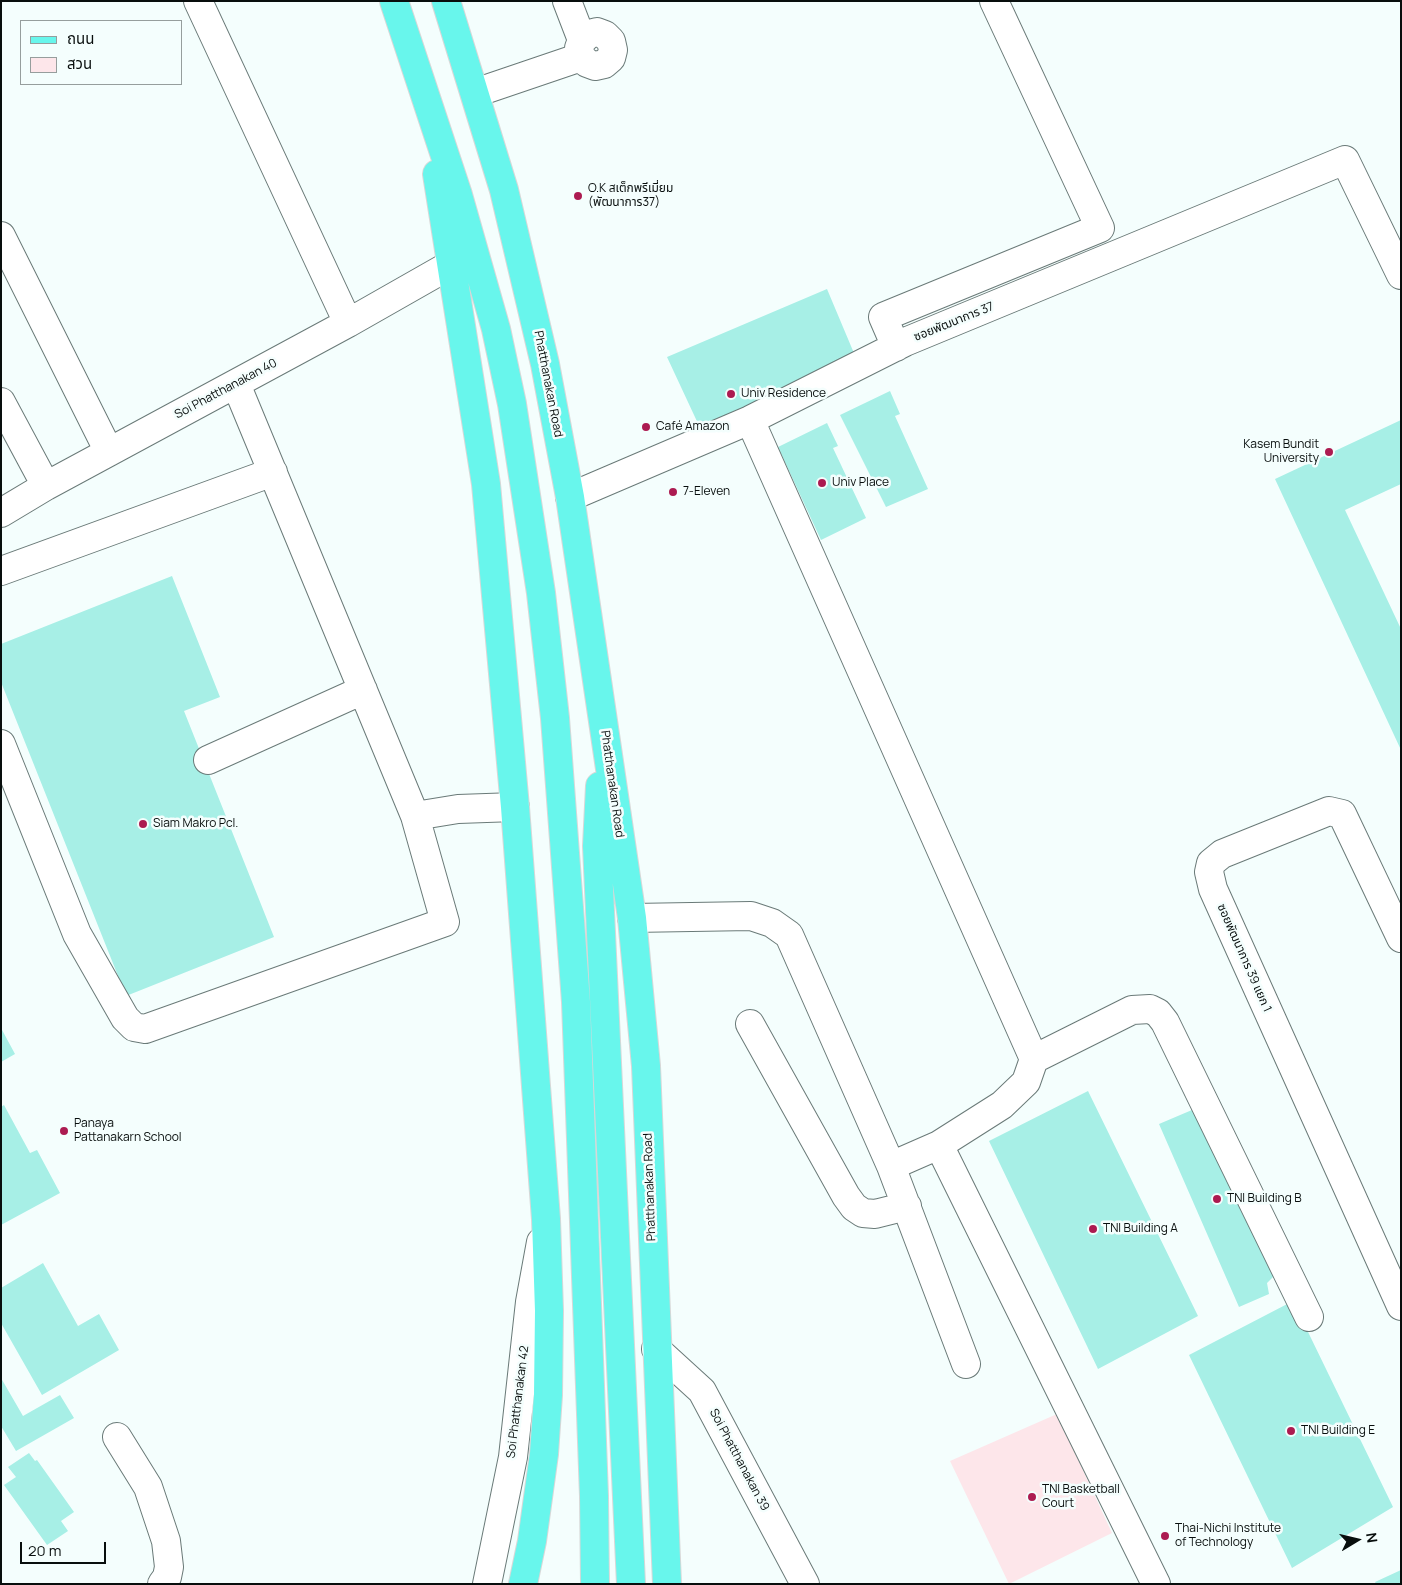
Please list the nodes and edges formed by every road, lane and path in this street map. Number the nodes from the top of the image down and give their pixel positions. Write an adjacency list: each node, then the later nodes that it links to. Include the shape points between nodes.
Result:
1 (198, 1): 11 (street)
2 (394, 1): 7 (main road)
3 (446, 1): 6 (main road, Phatthanakan Road)
4 (566, 1): 6 (street, via 582,48)
5 (994, 1): 12 (street, via 1100,228 883,318)
6 (475, 93): 19 (main road, Phatthanakan Road, via 526,277)
7 (425, 98): 9 (main road); 44 (main road, via 458,195 496,329 514,413 541,593 555,718 576,1002)
8 (1, 236): 16 (street)
9 (450, 264): 11 (street, Soi Phatthanakan 40); 26 (main road, via 486,484)
10 (1401, 275): 12 (street, ซอยพัฒนาการ 37, via 1344,160)
11 (348, 323): 13 (street, Soi Phatthanakan 40)
12 (893, 349): 15 (street, ซอยพัฒนาการ 37)
13 (236, 384): 16 (street, Soi Phatthanakan 40); 17 (street)
14 (1, 402): 18 (street)
15 (750, 420): 19 (street, ซอยพัฒนาการ 37); 31 (street)
16 (109, 452): 18 (street, Soi Phatthanakan 40)
17 (273, 472): 21 (street); 22 (street)
18 (46, 486): 20 (street, Soi Phatthanakan 40)
19 (570, 497): 23 (main road, Phatthanakan Road)
20 (1, 512)
21 (1, 571)
22 (363, 690): 25 (street); 27 (street)
23 (603, 721): 28 (main road, Phatthanakan Road); 45 (main road, via 597,846)
24 (1, 744): 27 (street, via 77,934 124,1018 134,1027 145,1029 445,922)
25 (208, 760)
26 (515, 807): 27 (street); 35 (main road)
27 (415, 816)
28 (632, 918): 33 (street, via 751,916 772,922 789,935); 38 (main road, Phatthanakan Road, via 646,1066)
29 (1401, 938): 36 (street, ซอยพัฒนาการ 39 แยก 1, via 1342,814 1329,811 1222,854 1211,863 1209,872 1213,889)
30 (750, 1024): 34 (street, via 854,1207 863,1213 875,1214)
31 (1034, 1059): 32 (street, via 1026,1082 1002,1105); 37 (street, via 1132,1010 1150,1009 1158,1013)
32 (939, 1145): 33 (street); 48 (street)
33 (892, 1166): 34 (street)
34 (907, 1206): 39 (street)
35 (546, 1219): 42 (street, Soi Phatthanakan 42, via 530,1302 513,1457); 43 (main road, via 548,1395 544,1454)
36 (1401, 1306)
37 (1308, 1316)
38 (656, 1349): 46 (main road, Phatthanakan Road); 47 (street, Soi Phatthanakan 39, via 702,1391)
39 (966, 1364)
40 (117, 1437): 41 (street, via 148,1487 166,1542 169,1567)
41 (162, 1584)
42 (487, 1584)
43 (523, 1584)
44 (595, 1584)
45 (631, 1584)
46 (667, 1584)
47 (805, 1584)
48 (1156, 1584)

